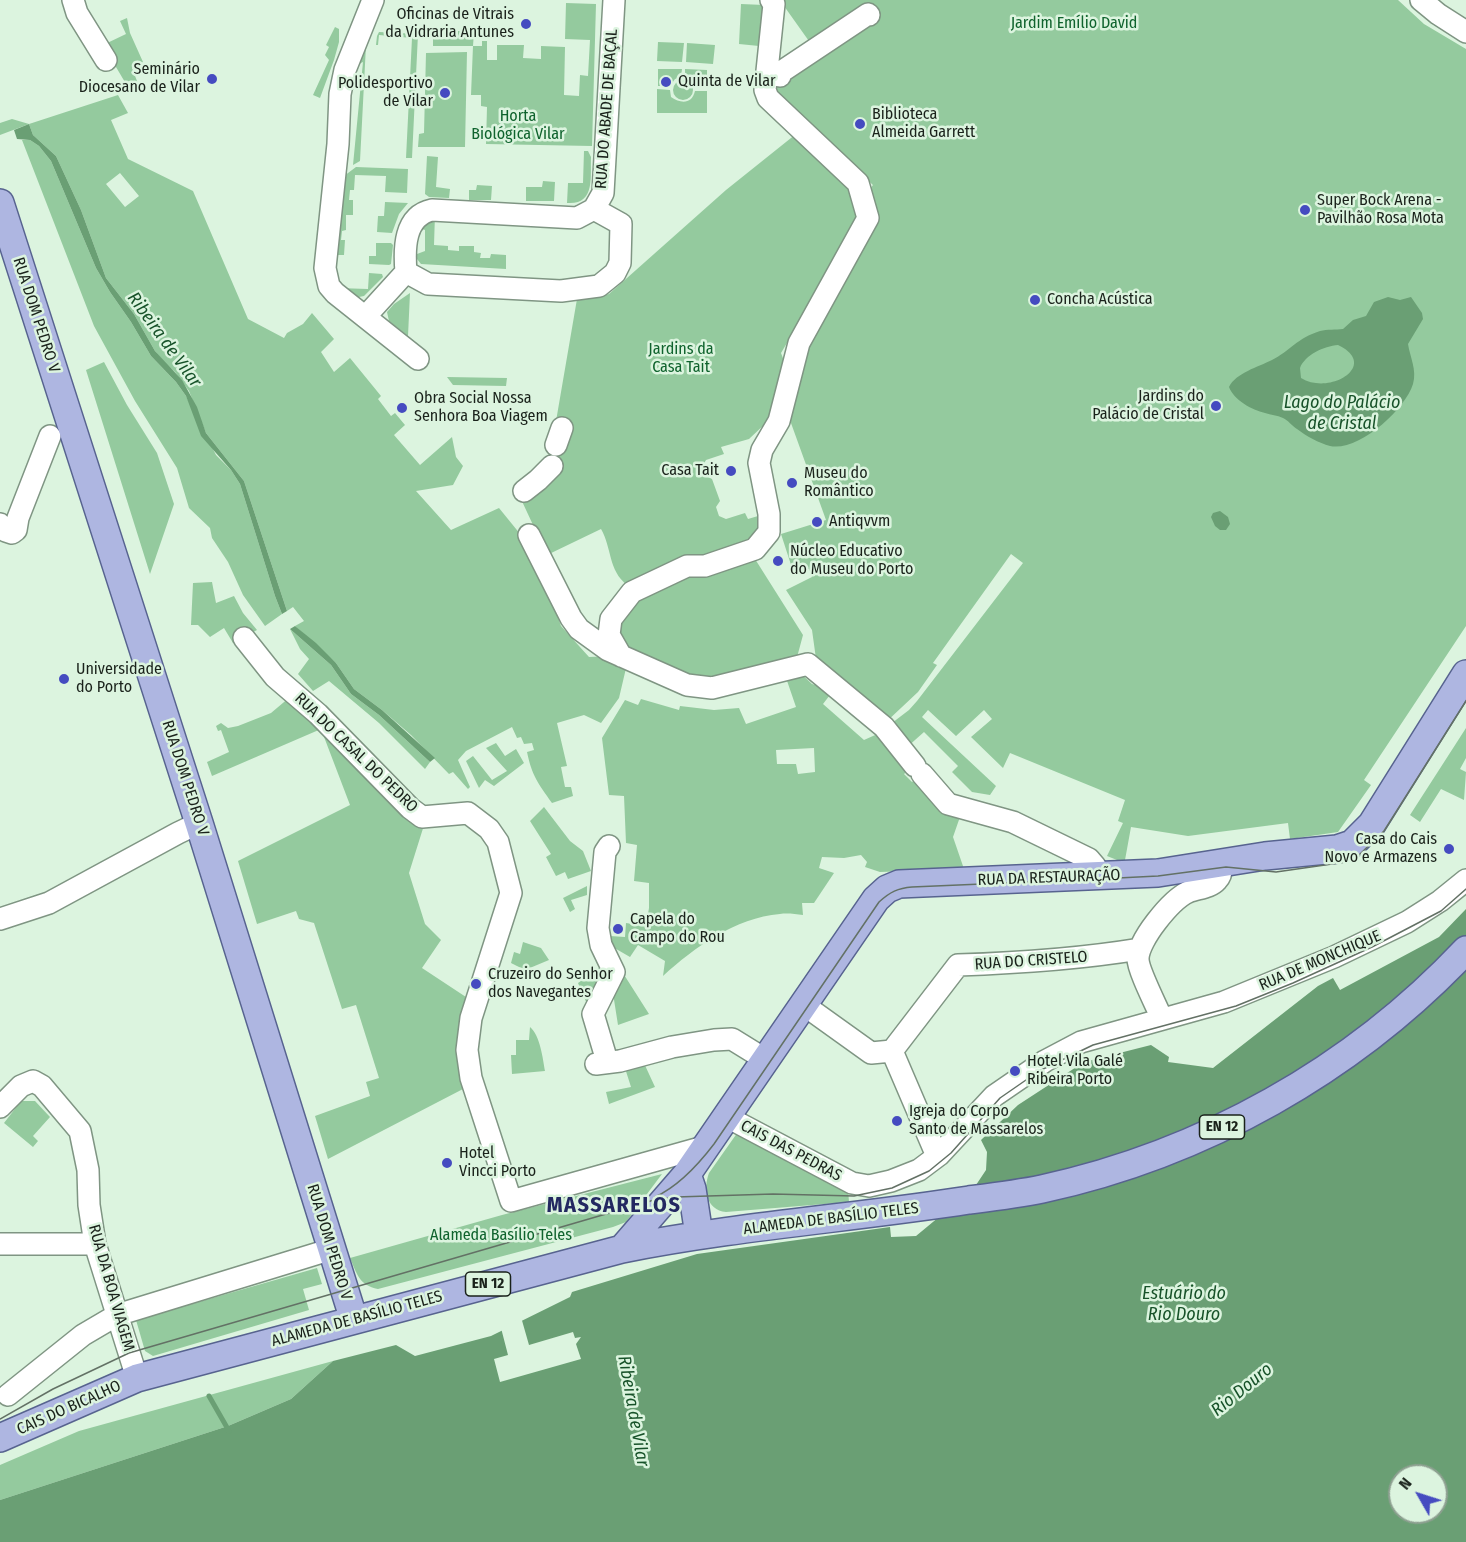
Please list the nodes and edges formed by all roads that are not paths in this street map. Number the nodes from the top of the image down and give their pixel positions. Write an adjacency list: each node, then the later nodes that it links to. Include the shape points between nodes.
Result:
1 (73, 0): 8 (street)
2 (373, 0): 13 (street, via 345,70 340,94 325,268 329,286)
3 (614, 0): 11 (street, RUA DO ABADE DE BAÇAL, via 603,193)
4 (771, 0): 21 (street, via 774,4 765,90 768,98 858,183 868,218 799,343 779,421 762,450 759,464 769,532 755,549 705,566 687,566 632,592 611,619 609,635)
5 (1421, 0): 7 (street)
6 (869, 15): 9 (street)
7 (1466, 32)
8 (106, 60)
9 (780, 76)
10 (0, 203): 23 (main road, RUA DOM PEDRO V)
11 (594, 209): 12 (street, RUA DO ABADE DE BAÇAL, via 577,218 425,212 411,224); 12 (street, via 621,224 620,263 615,273 599,286 561,291 428,284)
12 (406, 272): 13 (street)
13 (365, 316): 14 (street)
14 (418, 359)
15 (50, 436): 18 (street, via 16,530 6,531)
16 (554, 446): 17 (street, via 538,480)
17 (516, 496)
18 (0, 524)
19 (529, 535): 21 (street, via 570,618 579,629)
20 (244, 638): 37 (street, RUA DO CASAL DO PEDRO, via 275,677 318,714 410,808 422,817 457,810 468,813 489,829 498,842 511,893 471,1018 467,1050 511,1201)
21 (621, 656): 26 (street, via 687,685 712,688 807,664 884,727 948,804 1013,822 1089,859)
22 (1466, 674): 25 (main road, RUA DA RESTAURAÇÃO, via 1372,824 1352,844)
23 (199, 823): 28 (street, via 49,903); 43 (main road, RUA DOM PEDRO V)
24 (600, 848): 34 (street, via 598,928 614,972 593,1014 601,1062 703,1041 732,1039)
25 (1221, 862): 26 (main road, RUA DA RESTAURAÇÃO, via 1158,873); 29 (street, via 1218,879 1175,902)
26 (1098, 876): 31 (main road, RUA DA RESTAURAÇÃO, via 898,884 886,889)
27 (1466, 880): 32 (street, RUA DE MONCHIQUE, via 1407,922 1334,957 1224,1002)
28 (0, 919)
29 (1140, 949): 32 (street, via 1138,961); 33 (street, RUA DO CRISTELO, via 1040,962 958,965)
30 (1466, 950): 40 (main road, ALAMEDA DE BASÍLIO TELES / EN 12, via 1425,991 1355,1048 1276,1100 1183,1145 1090,1177 1041,1189)
31 (804, 1005): 33 (street, via 871,1053); 34 (main road, RUA DA RESTAURAÇÃO)
32 (1162, 1019): 38 (street, CAIS DAS PEDRAS, via 1081,1042 1045,1061 994,1096)
33 (892, 1051): 38 (street)
34 (766, 1060): 36 (main road, RUA DA RESTAURAÇÃO)
35 (0, 1107): 42 (street, RUA DA BOA VIAGEM, via 21,1086 33,1081 42,1086 80,1131)
36 (728, 1117): 37 (main road, RUA DA RESTAURAÇÃO); 38 (street, CAIS DAS PEDRAS, via 852,1183 869,1186 891,1181 919,1170)
37 (707, 1146): 39 (main road, RUA DA RESTAURAÇÃO)
38 (939, 1155)
39 (683, 1180): 40 (main road, via 692,1189); 44 (main road, RUA DA RESTAURAÇÃO)
40 (691, 1236): 44 (main road, ALAMEDA DE BASÍLIO TELES / EN 12)
41 (0, 1244): 42 (street)
42 (95, 1244): 45 (street, RUA DA BOA VIAGEM)
43 (332, 1249): 45 (street); 46 (main road, RUA DOM PEDRO V)
44 (622, 1249): 46 (main road, ALAMEDA DE BASÍLIO TELES / EN 12)
45 (117, 1315): 47 (street, RUA DA BOA VIAGEM); 48 (street, via 83,1335)
46 (354, 1320): 47 (main road, ALAMEDA DE BASÍLIO TELES / EN 12)
47 (137, 1378): 49 (main road, CAIS DO BICALHO / EN 12)
48 (8, 1395)
49 (0, 1438)

